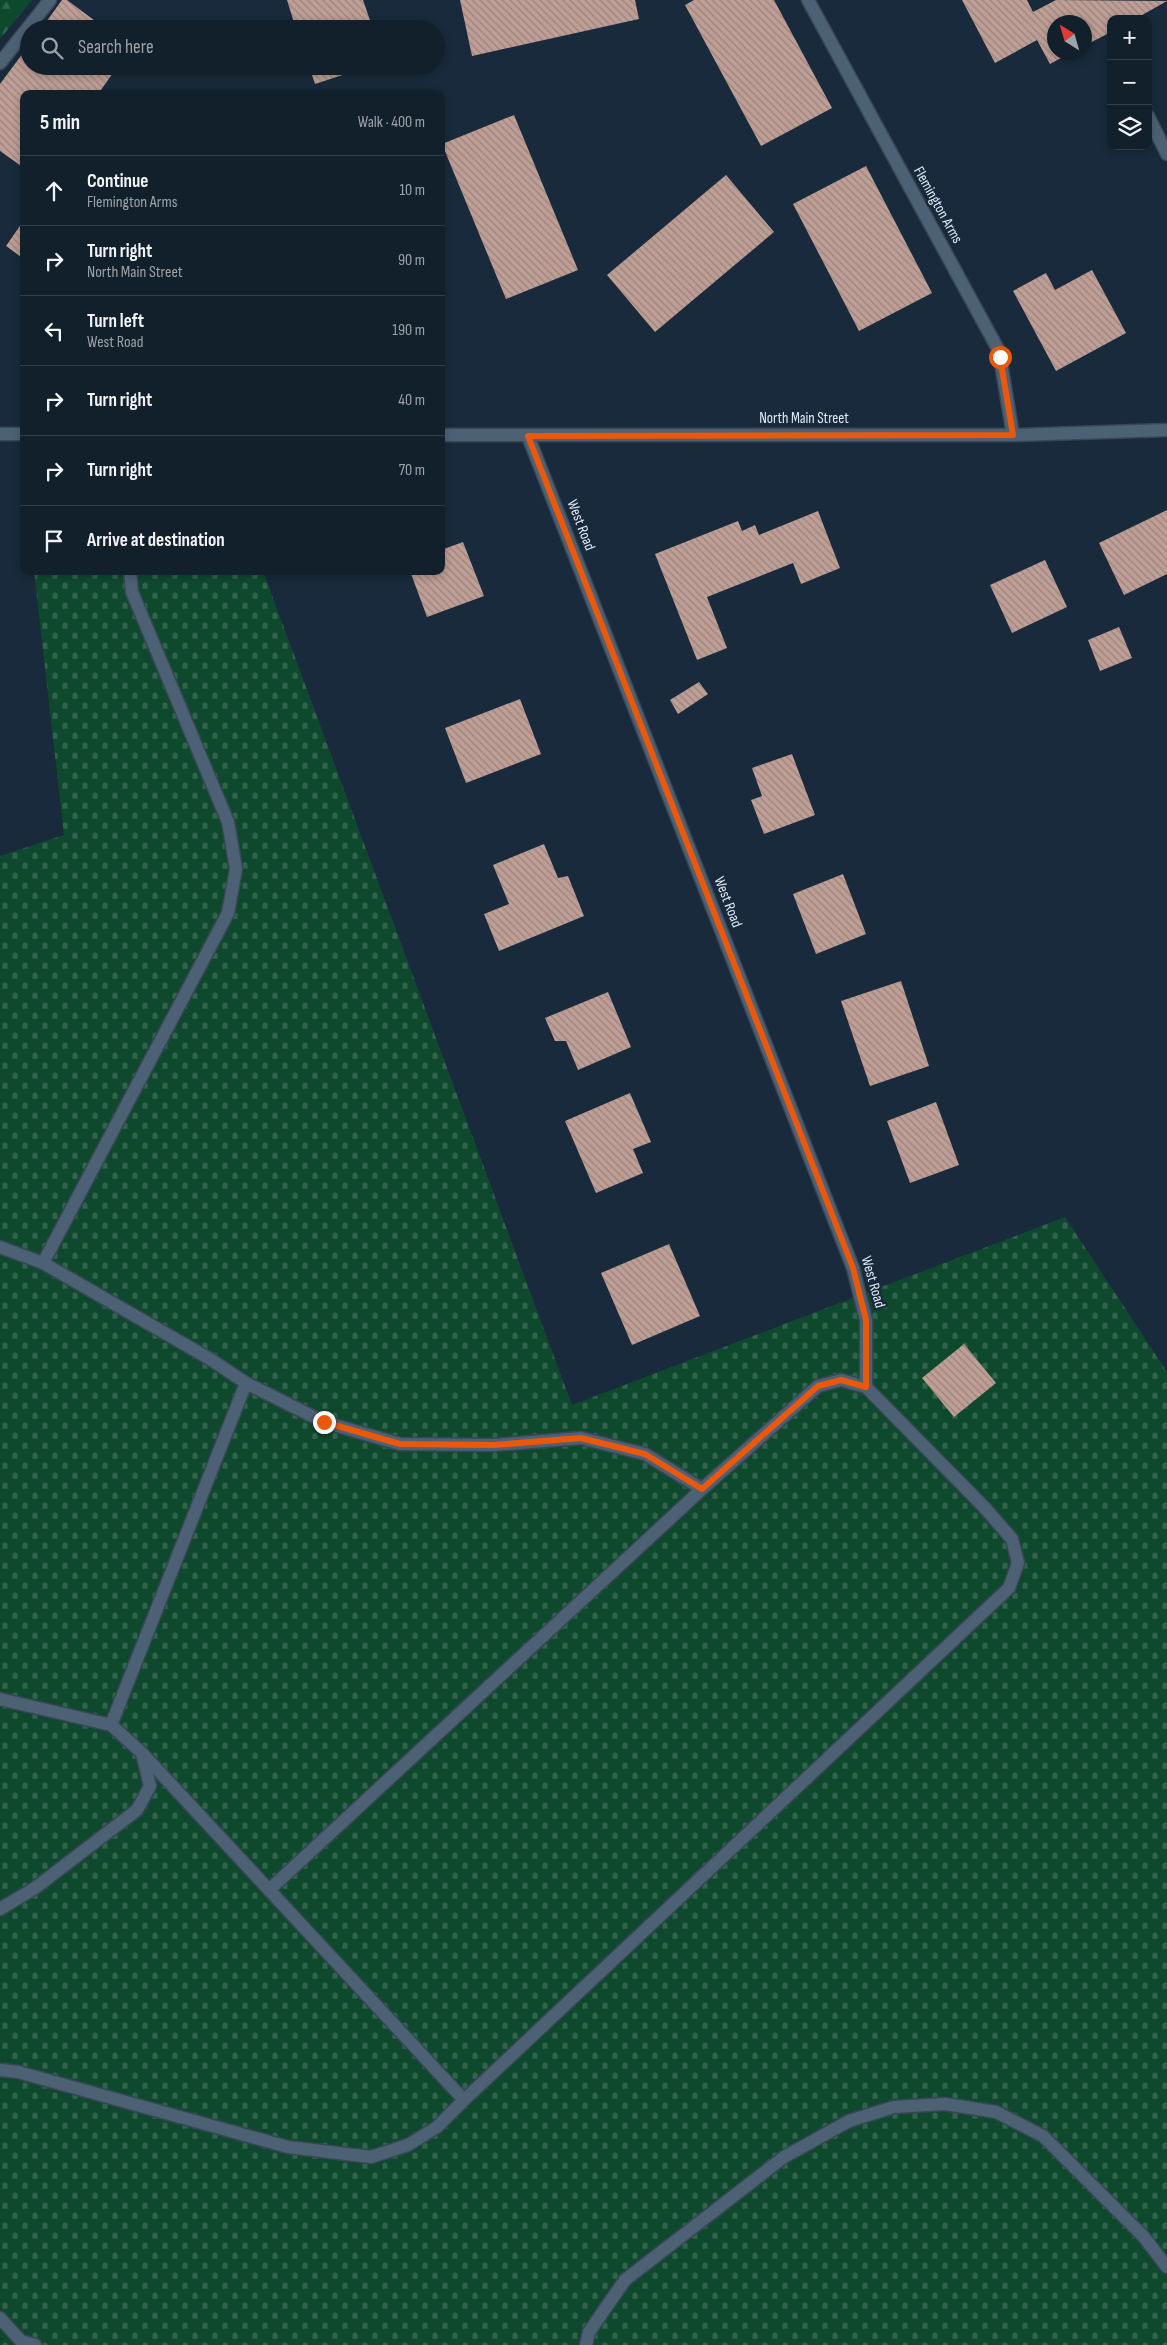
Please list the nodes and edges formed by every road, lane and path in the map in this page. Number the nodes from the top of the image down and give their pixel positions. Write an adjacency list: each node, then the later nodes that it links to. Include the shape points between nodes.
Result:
1 (50, 0): 3 (street)
2 (808, 0): 11 (street, Flemington Arms, via 999,351)
3 (34, 20)
4 (20, 38): 5 (street)
5 (0, 63)
6 (1152, 124): 7 (street)
7 (1167, 154)
8 (1167, 430): 11 (street, North Main Street)
9 (0, 434): 10 (street)
10 (20, 434)
11 (1013, 435): 13 (street, North Main Street)
12 (445, 436): 13 (street, North Main Street)
13 (528, 436): 18 (street, West Road, via 850,1259 866,1320)
14 (130, 575): 16 (street, via 132,592 228,822 236,869 228,913)
15 (0, 1247): 16 (street)
16 (43, 1264): 17 (street)
17 (246, 1383): 19 (street, via 324,1422 400,1444 494,1445 581,1438 645,1454); 21 (street)
18 (866, 1387): 19 (street, via 841,1380 818,1386); 26 (street, via 1012,1539 1018,1564 1009,1588)
19 (702, 1489): 23 (street)
20 (0, 1699): 21 (street)
21 (111, 1724): 22 (street)
22 (142, 1753): 23 (street); 24 (street, via 150,1786 137,1810 35,1888)
23 (269, 1890): 26 (street)
24 (0, 1909)
25 (0, 2070): 26 (street, via 18,2072 288,2147 371,2157 408,2145 437,2126)
26 (464, 2100)
27 (1167, 2267): 31 (street, via 1144,2237 1043,2136 996,2112 945,2104 894,2107 849,2121 784,2157 625,2280 588,2332)
28 (0, 2318): 29 (street)
29 (19, 2343): 30 (street)
30 (35, 2345)
31 (586, 2345)

